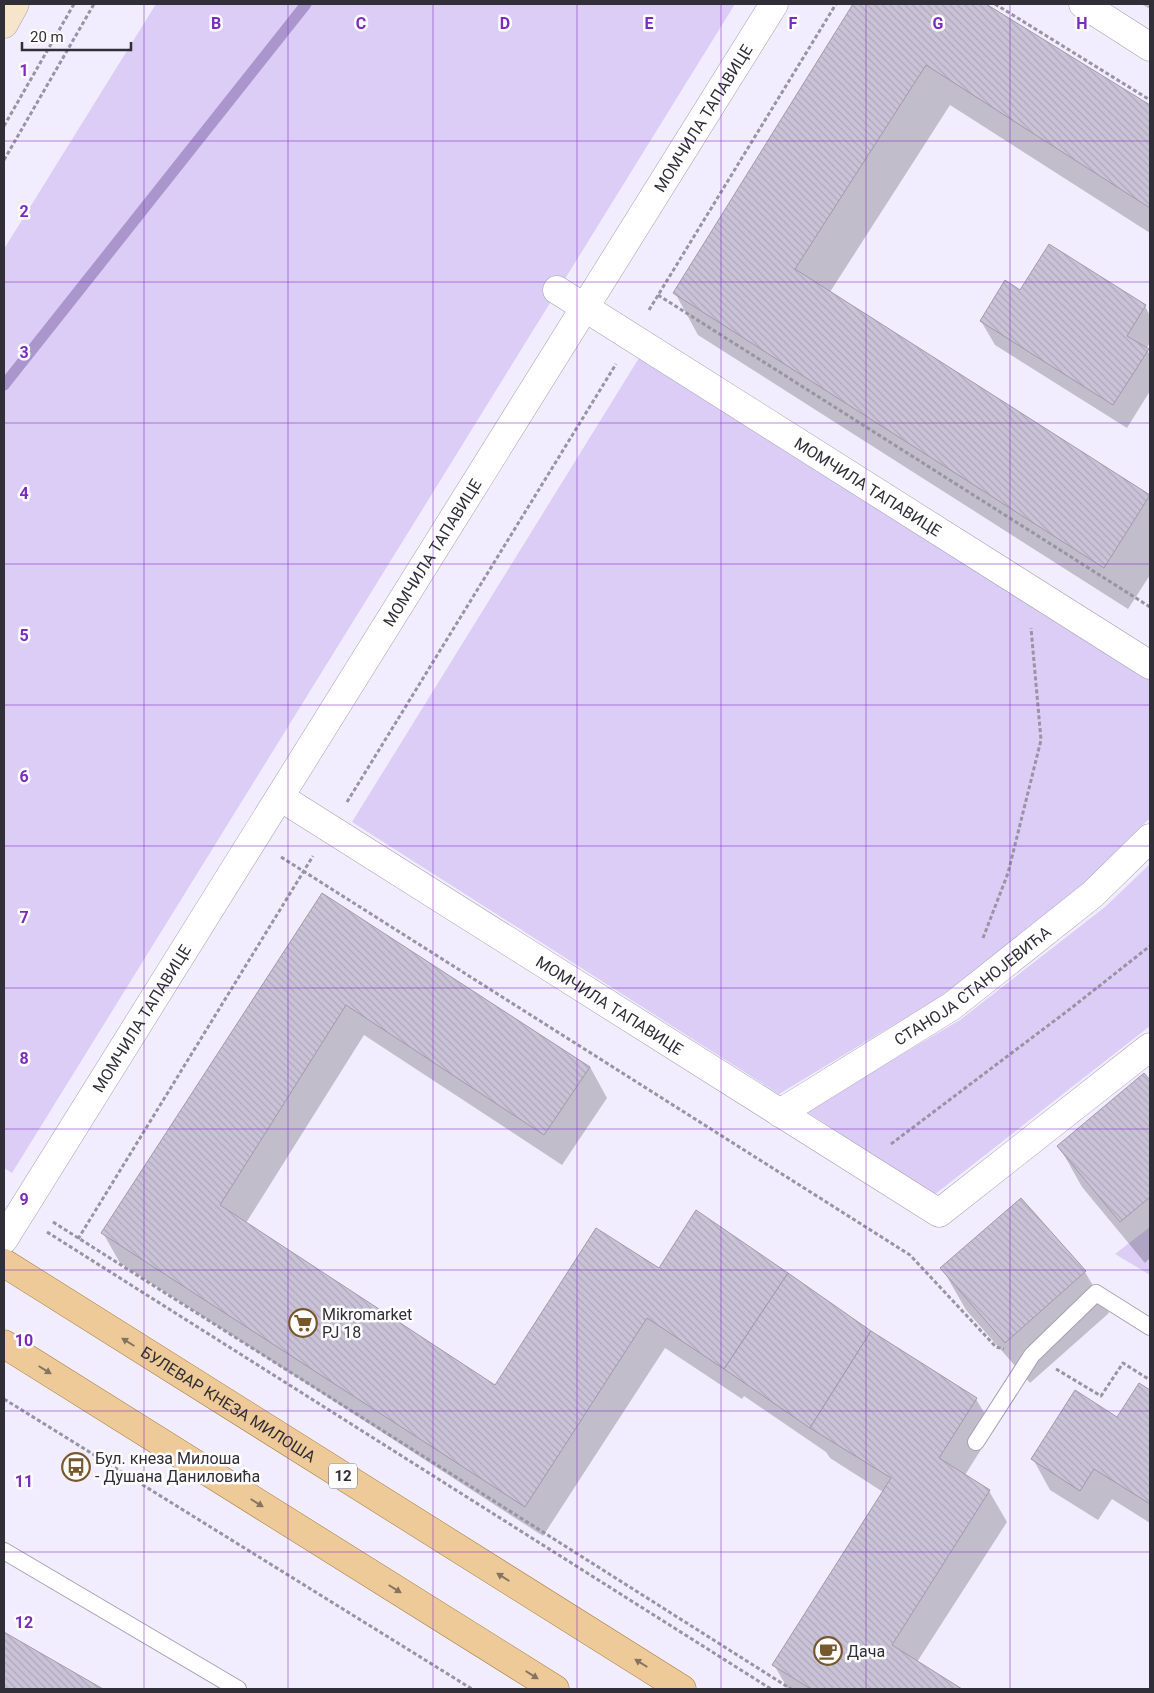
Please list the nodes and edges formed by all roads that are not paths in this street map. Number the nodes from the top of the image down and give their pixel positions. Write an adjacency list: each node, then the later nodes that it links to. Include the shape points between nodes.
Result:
1 (15, 4): 4 (street)
2 (774, 4): 7 (street, МОМЧИЛА ТАПАВИЦЕ)
3 (1083, 4): 5 (street)
4 (4, 24)
5 (1150, 47)
6 (557, 290): 7 (street, МОМЧИЛА ТАПАВИЦЕ)
7 (585, 308): 8 (street, МОМЧИЛА ТАПАВИЦЕ); 9 (street, МОМЧИЛА ТАПАВИЦЕ)
8 (1150, 665)
9 (280, 797): 12 (street, МОМЧИЛА ТАПАВИЦЕ); 13 (street, МОМЧИЛА ТАПАВИЦЕ)
10 (1150, 838): 12 (street, СТАНОЈА СТАНОЈЕВИЋА, via 1093,894 952,1006)
11 (1150, 1047): 12 (street, МОМЧИЛА ТАПАВИЦЕ, via 939,1213)
12 (780, 1113)
13 (4, 1239)
14 (4, 1263): 21 (main road, БУЛЕВАР КНЕЗА МИЛОША / 12, one-way to 14)
15 (1150, 1327): 17 (lane, via 1096,1293 1032,1356)
16 (4, 1344): 20 (main road, one-way to 20)
17 (976, 1442)
18 (4, 1551): 19 (lane)
19 (238, 1689)
20 (555, 1689)
21 (682, 1689)

